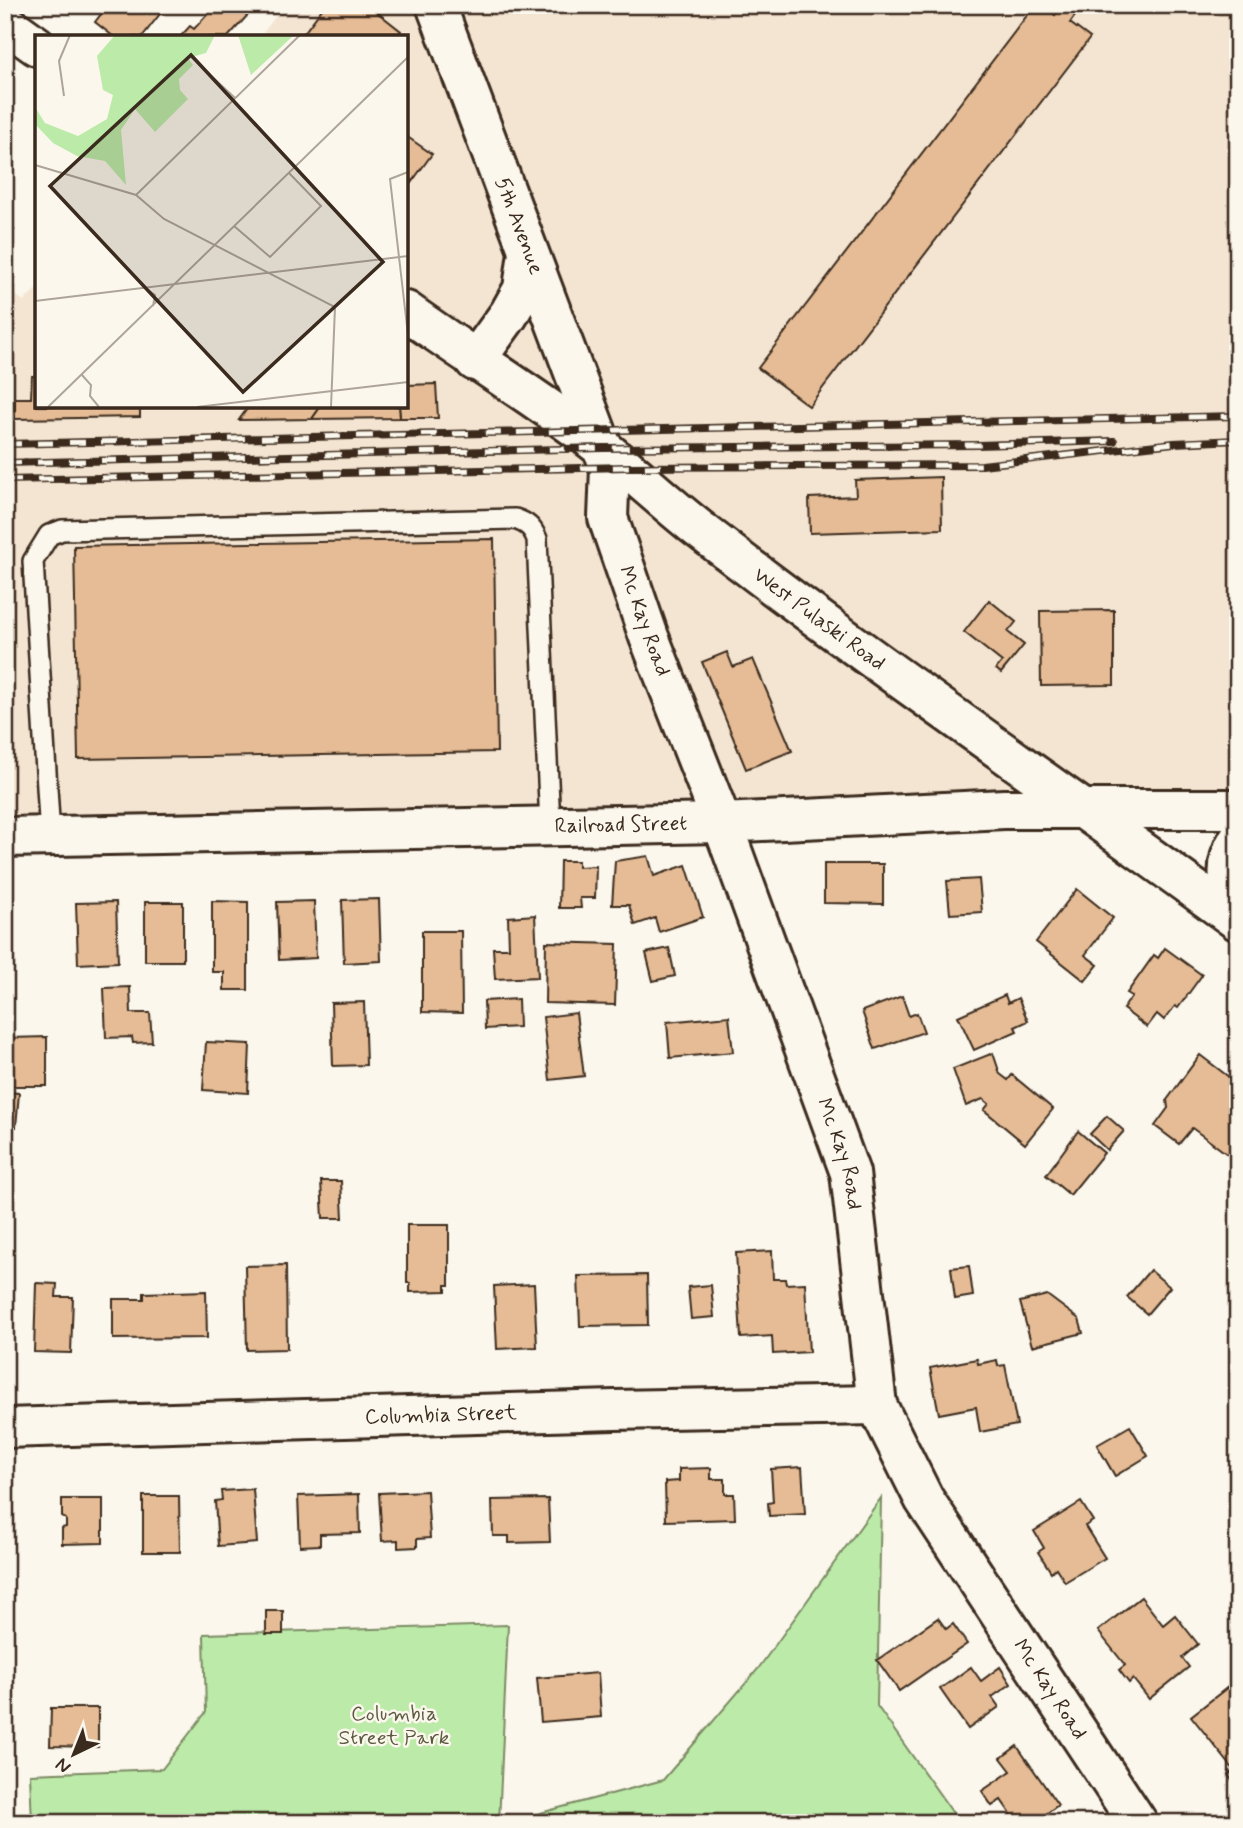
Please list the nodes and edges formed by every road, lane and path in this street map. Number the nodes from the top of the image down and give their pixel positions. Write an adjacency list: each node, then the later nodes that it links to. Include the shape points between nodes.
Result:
1 (436, 5): 4 (street, 5th Avenue)
2 (5, 23): 3 (street)
3 (35, 45)
4 (528, 252): 6 (street, via 523,289); 7 (street, 5th Avenue)
5 (408, 312): 6 (street, West Pulaski Road)
6 (475, 360): 7 (street, West Pulaski Road)
7 (603, 449): 9 (street, West Pulaski Road, via 697,527 1009,758); 10 (street, Mc Kay Road, via 610,468 608,518)
8 (1238, 809): 9 (street, Railroad Street)
9 (1088, 810): 10 (street, Railroad Street, via 1004,808); 16 (street, West Pulaski Road)
10 (722, 823): 11 (street, Railroad Street); 17 (street, Mc Kay Road, via 850,1172)
11 (550, 825): 12 (street, Railroad Street); 12 (lane, via 537,539 533,529 515,519 62,530 49,535 33,561)
12 (50, 836): 13 (street, Railroad Street)
13 (5, 837)
14 (1238, 840): 15 (street, via 1230,852 1228,872)
15 (1238, 910)
16 (1238, 920)
17 (877, 1405): 18 (street, Columbia Street); 19 (street, Mc Kay Road, via 924,1499)
18 (5, 1429)
19 (1138, 1823)

